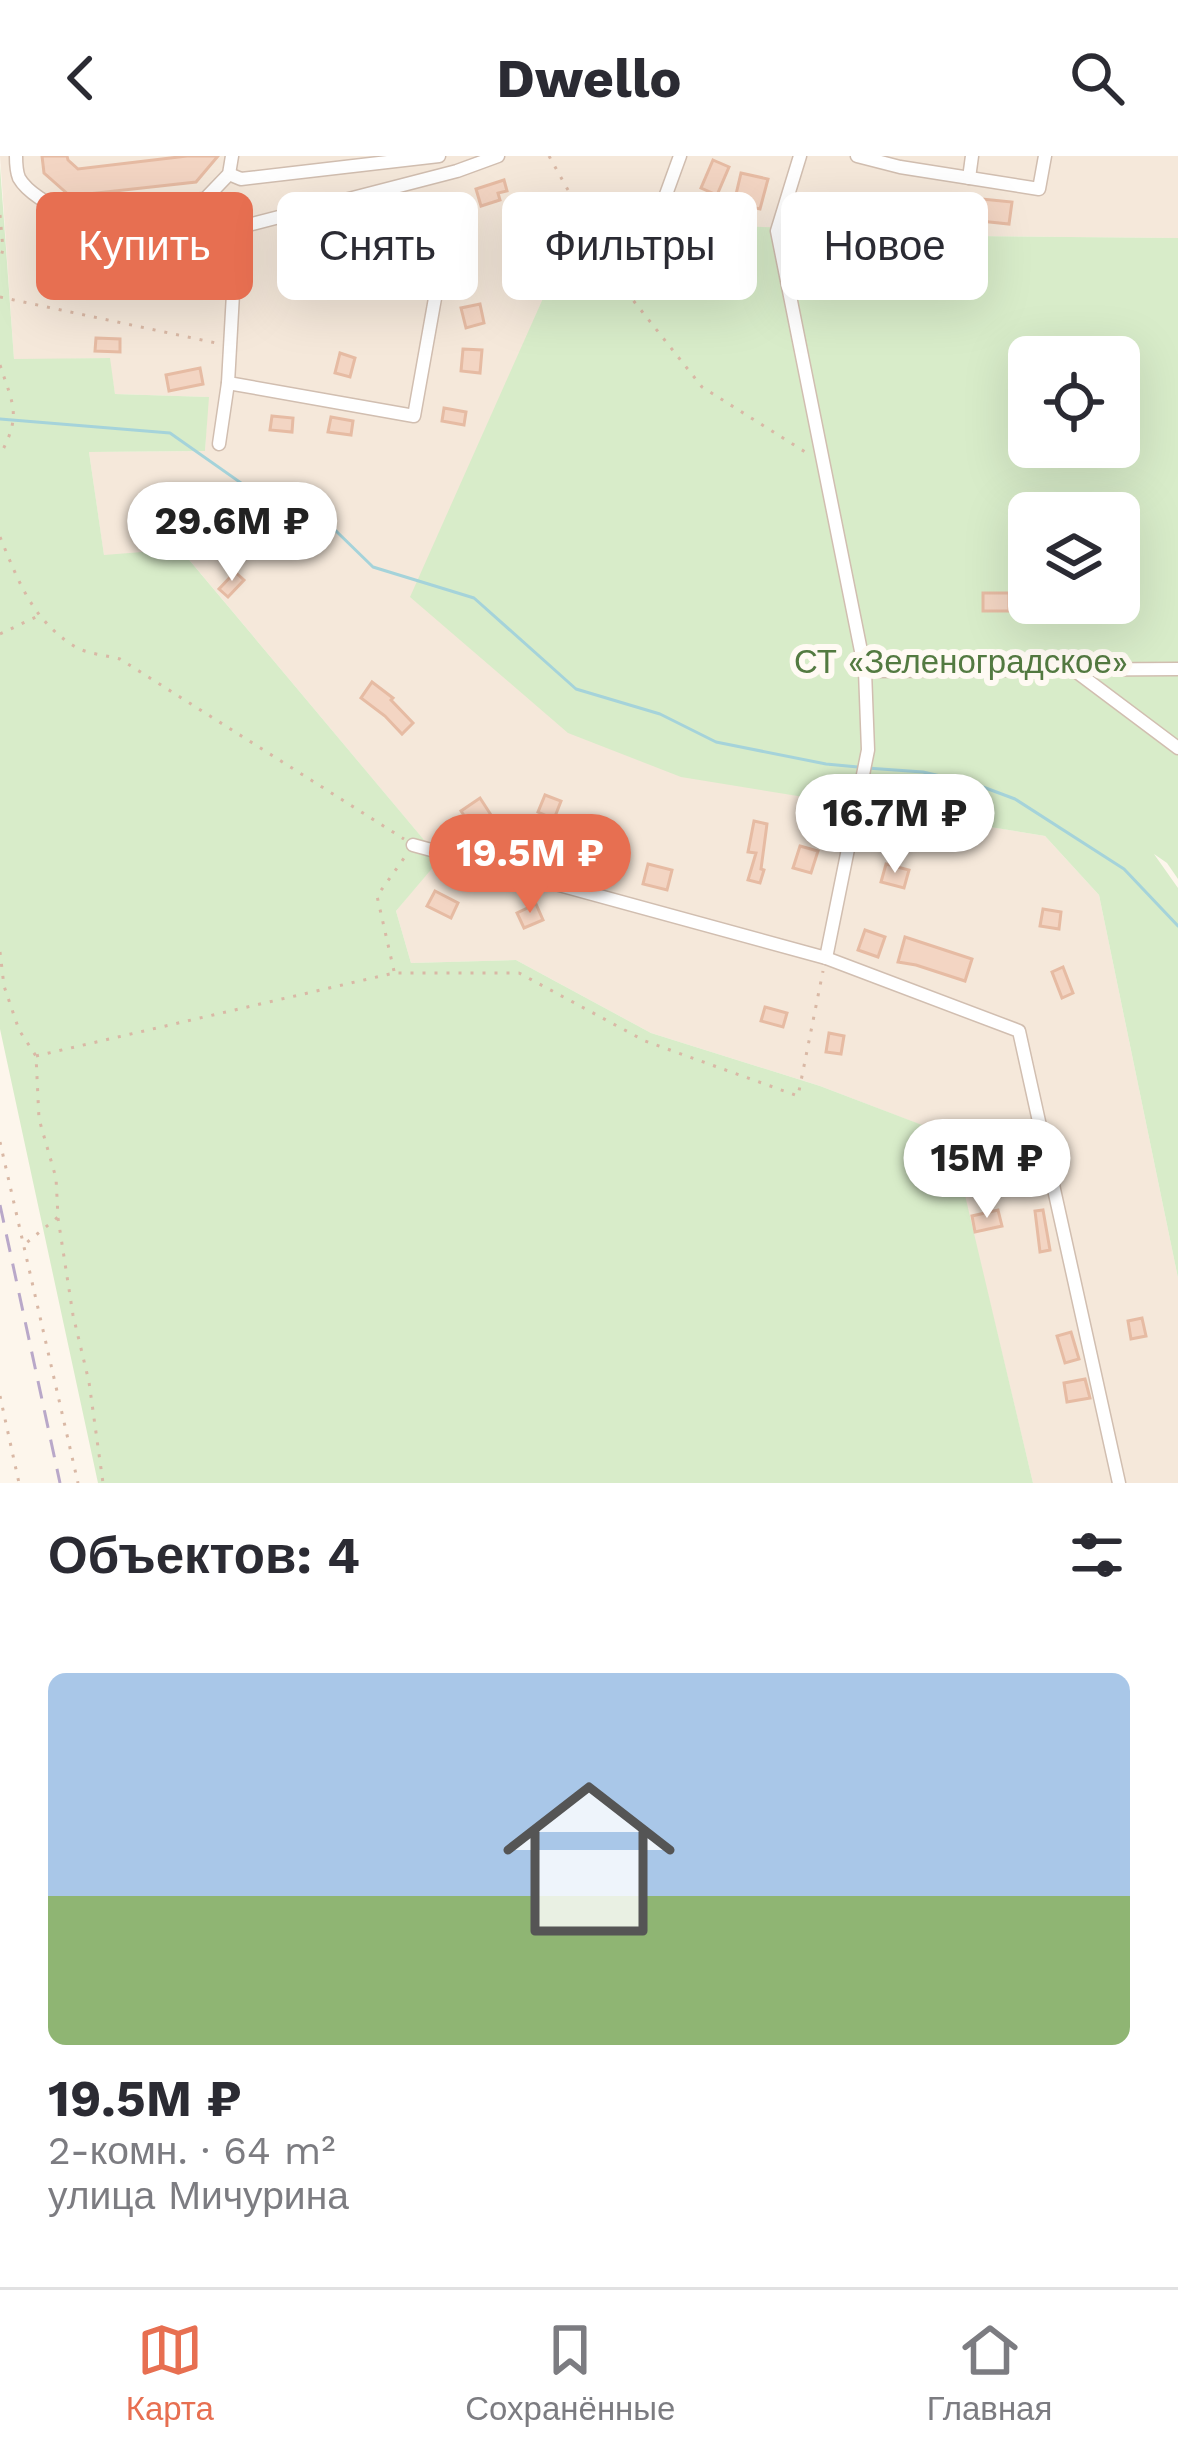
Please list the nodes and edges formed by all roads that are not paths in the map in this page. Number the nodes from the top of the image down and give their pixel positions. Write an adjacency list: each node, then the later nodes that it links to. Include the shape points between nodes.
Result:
1 (16, 156): 12 (street, via 22,182 64,210 199,200)
2 (232, 156): 12 (street)
3 (439, 156): 10 (street)
4 (498, 156): 16 (street, via 240,231)
5 (680, 156): 14 (street)
6 (800, 156): 20 (street, via 777,231)
7 (857, 156): 11 (street)
8 (972, 156): 13 (street)
9 (1045, 156): 13 (street, via 1039,189)
10 (379, 160): 12 (street)
11 (901, 162): 13 (street)
12 (229, 175)
13 (969, 178)
14 (667, 192)
15 (435, 300): 16 (street, via 414,416)
16 (228, 383): 17 (street)
17 (219, 444)
18 (1178, 669): 19 (street)
19 (1074, 670): 20 (street); 21 (street)
20 (865, 671): 23 (street, via 868,750)
21 (1178, 748)
22 (413, 845): 23 (street)
23 (826, 958): 24 (street, via 1019,1031)
24 (1120, 1483)

